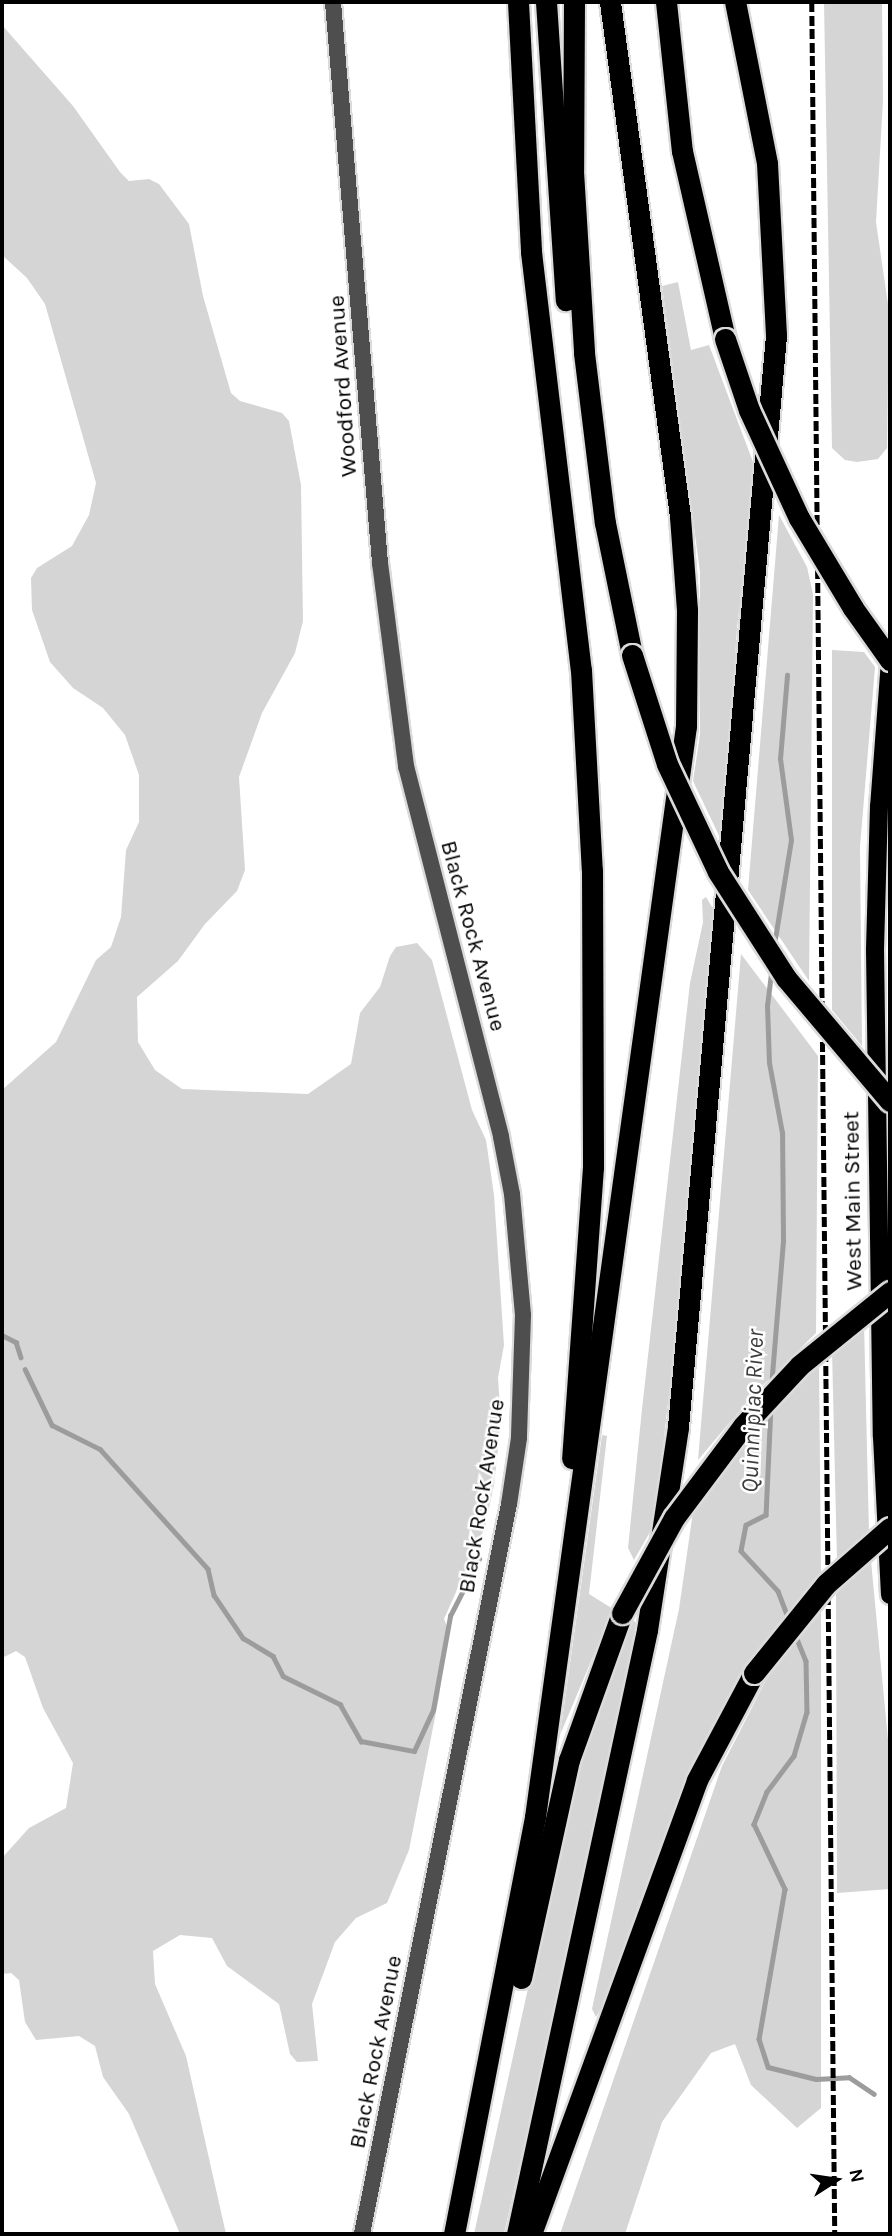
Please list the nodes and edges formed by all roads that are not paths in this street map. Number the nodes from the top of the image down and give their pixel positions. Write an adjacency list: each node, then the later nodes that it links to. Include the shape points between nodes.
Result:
1 (333, 2): 10 (street, Woodford Avenue, via 380,563)
2 (518, 2): 15 (highway, via 531,252 582,681 595,950 590,1224 560,1561)
3 (546, 2): 8 (highway, via 562,267 575,355)
4 (575, 2): 8 (highway, via 575,227)
5 (610, 2): 15 (highway, via 680,516 688,679 677,811)
6 (666, 2): 9 (highway, bridge, via 682,151 725,340 755,423 799,518)
7 (735, 2): 18 (highway, via 769,174 776,335 680,1414 647,1630)
8 (592, 423): 11 (highway, bridge, via 611,555 632,655 667,764 729,890 811,1013)
9 (890, 660): 14 (main road, West Main Street, via 879,806 876,1126)
10 (406, 766): 17 (street, Black Rock Avenue, via 489,1083 512,1194 523,1315 523,1374 509,1504)
11 (890, 1101)
12 (890, 1292): 16 (highway, bridge, via 800,1366 723,1449 660,1541 622,1613 569,1760 492,2110)
13 (890, 1528): 19 (highway, bridge, via 826,1584 754,1673 697,1780)
14 (890, 1595)
15 (558, 1654): 16 (highway, via 514,1940)
16 (456, 2225)
17 (362, 2234)
18 (517, 2234)
19 (531, 2234)

